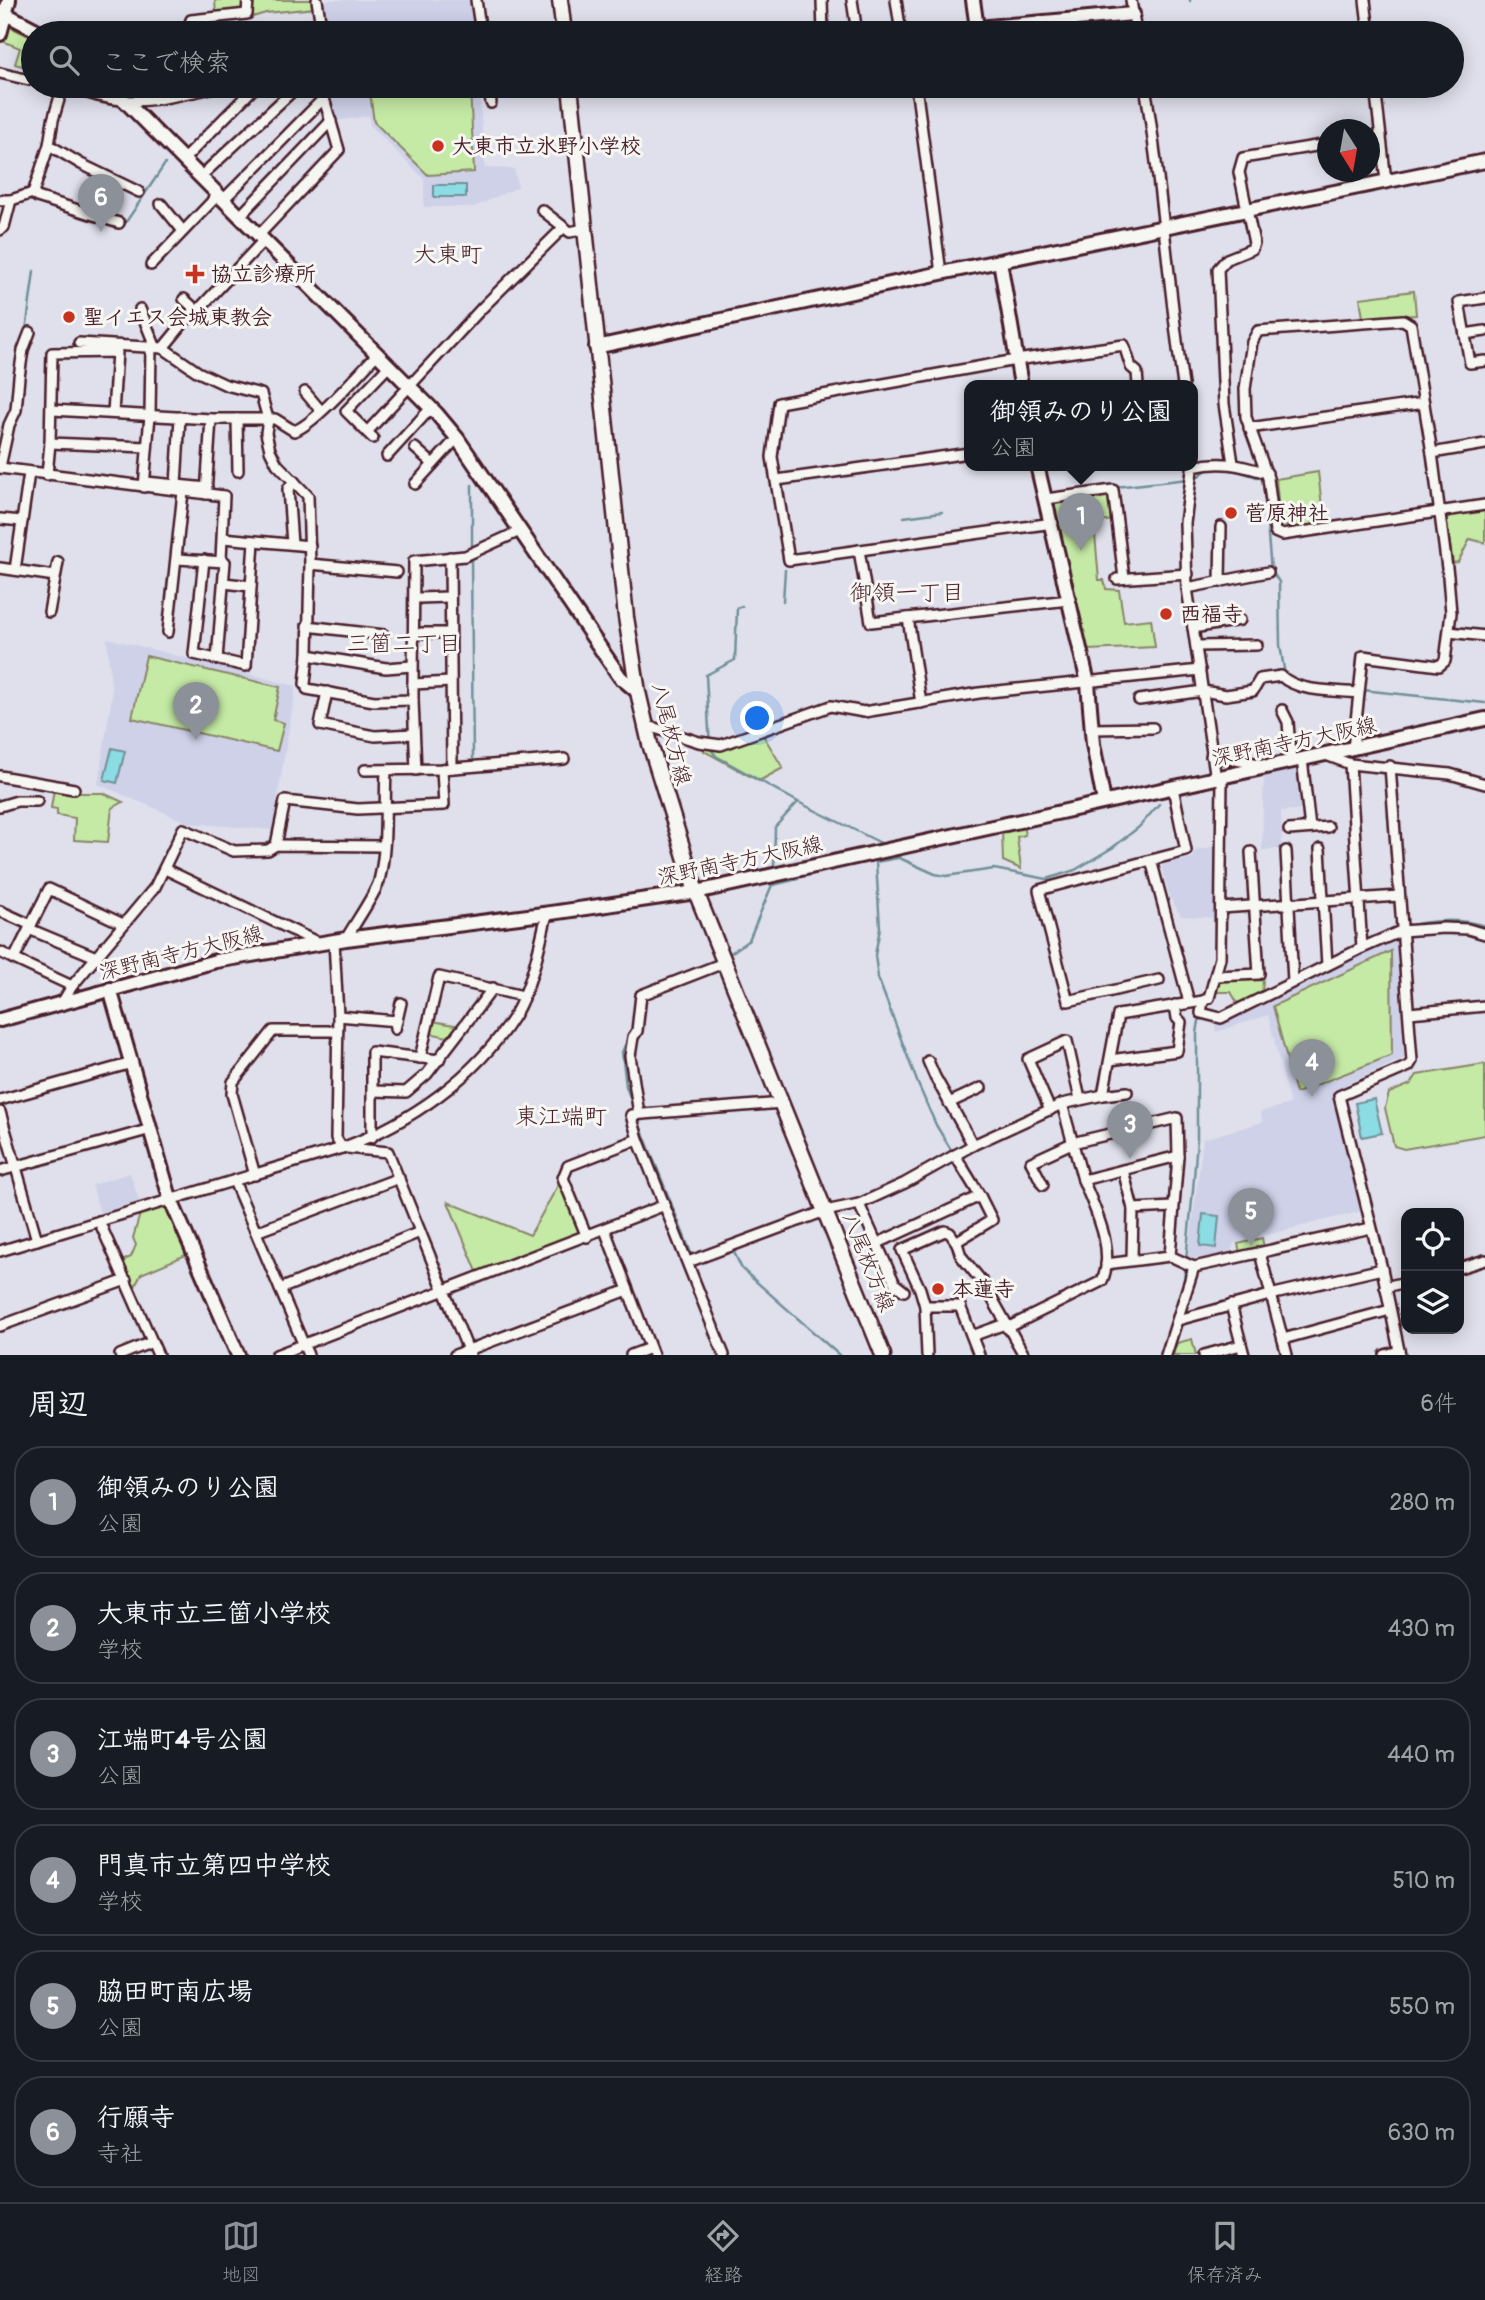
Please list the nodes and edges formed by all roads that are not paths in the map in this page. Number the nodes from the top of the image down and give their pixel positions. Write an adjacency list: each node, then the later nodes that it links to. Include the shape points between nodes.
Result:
1 (248, 0): 14 (street, via 247,14)
2 (317, 0): 15 (street)
3 (476, 0): 16 (street)
4 (560, 0): 17 (main road)
5 (822, 0): 18 (street)
6 (852, 0): 19 (street)
7 (896, 0): 20 (street)
8 (973, 0): 21 (street)
9 (1131, 0): 12 (street)
10 (1365, 0): 24 (street)
11 (5, 8): 13 (street); 25 (street)
12 (1133, 14): 22 (street); 23 (street)
13 (24, 21)
14 (191, 21)
15 (320, 21)
16 (479, 21)
17 (563, 21)
18 (823, 21)
19 (855, 21)
20 (899, 21)
21 (977, 21)
22 (1056, 21)
23 (1134, 21)
24 (1368, 21)
25 (0, 34)
26 (0, 73): 27 (street)
27 (21, 78)
28 (59, 98): 44 (street)
29 (108, 98): 40 (street)
30 (123, 98): 40 (street)
31 (166, 98): 40 (street)
32 (241, 98): 46 (street)
33 (285, 98): 48 (street)
34 (324, 98): 42 (street); 52 (street)
35 (490, 98): 41 (street)
36 (571, 98): 62 (main road, 八尾枚方線)
37 (918, 98): 68 (street)
38 (1147, 98): 61 (street)
39 (1376, 98): 43 (street)
40 (127, 102): 46 (street)
41 (491, 103)
42 (331, 121): 58 (street); 65 (street, via 339,150)
43 (1381, 136): 49 (street)
44 (49, 145): 50 (street); 51 (street)
45 (1317, 146): 57 (street, via 1243,158 1239,172)
46 (183, 160): 48 (street)
47 (1485, 161): 49 (street)
48 (200, 177): 52 (street)
49 (1386, 181): 57 (street)
50 (139, 192)
51 (33, 193): 54 (street); 59 (street)
52 (220, 198): 58 (street); 64 (street)
53 (0, 200): 54 (street)
54 (11, 200): 63 (street)
55 (161, 204): 64 (street)
56 (542, 209): 60 (street)
57 (1248, 209): 61 (street); 107 (street, via 1252,249 1227,259 1218,269 1224,404)
58 (240, 216): 65 (street)
59 (118, 223)
60 (563, 228): 62 (street, via 570,232); 86 (street)
61 (1163, 228): 66 (street); 85 (street)
62 (584, 229): 78 (main road, 八尾枚方線)
63 (0, 230)
64 (183, 231): 67 (street)
65 (261, 238): 71 (street); 79 (street)
66 (1000, 261): 68 (street); 80 (street)
67 (151, 265)
68 (941, 273): 78 (street)
69 (1485, 298): 75 (street, via 1459,302)
70 (184, 299): 77 (street, via 195,309)
71 (201, 307)
72 (140, 309): 77 (street)
73 (1485, 331): 75 (street)
74 (30, 332): 109 (street)
75 (1465, 334): 81 (street, via 1470,363)
76 (79, 343): 77 (street)
77 (156, 347): 93 (street); 97 (street, via 226,385 261,394)
78 (596, 347): 177 (main road, 八尾枚方線)
79 (378, 353): 82 (street); 91 (street)
80 (1016, 360): 83 (street); 84 (street, via 1124,345); 117 (street, via 779,403 772,457)
81 (1485, 361)
82 (389, 366): 86 (street); 86 (street, via 346,411 370,435)
83 (1020, 380)
84 (1138, 380)
85 (1182, 380)
86 (410, 386): 89 (street)
87 (305, 392): 91 (street)
88 (1424, 403): 98 (street); 98 (street, via 1411,325 1403,320 1258,331 1245,389 1245,417); 104 (street)
89 (431, 408): 99 (street); 106 (street)
90 (52, 410): 92 (street); 92 (street, via 52,353 117,352); 100 (street)
91 (321, 411): 97 (street, via 293,431)
92 (113, 413): 93 (street)
93 (150, 415): 94 (street); 102 (street)
94 (180, 417): 95 (street); 121 (street)
95 (211, 419): 96 (street); 122 (street)
96 (237, 419): 97 (street); 111 (street)
97 (268, 419): 118 (street, via 271,450 277,464)
98 (1250, 428): 115 (street)
99 (457, 438): 108 (street); 130 (street)
100 (50, 443): 102 (street); 116 (street)
101 (1485, 444): 104 (street)
102 (147, 447): 119 (street)
103 (415, 448): 108 (street)
104 (1432, 453): 125 (street)
105 (964, 454): 117 (street)
106 (387, 456)
107 (1233, 463): 110 (street, via 1209,463); 115 (street)
108 (433, 464): 120 (street)
109 (0, 468): 114 (street)
110 (1198, 469)
111 (239, 471)
112 (1039, 471): 123 (street)
113 (1192, 472): 146 (street, via 1185,523)
114 (29, 473): 116 (street); 127 (street)
115 (1267, 473): 125 (street, via 1275,532 1282,535)
116 (47, 475): 119 (street)
117 (776, 480): 135 (street, via 789,560)
118 (294, 481): 133 (street, via 288,489); 134 (street, via 308,496)
119 (145, 484): 121 (street)
120 (415, 484)
121 (179, 488): 122 (street); 137 (street)
122 (206, 491): 131 (street, via 224,496)
123 (1046, 499): 128 (street); 146 (street, via 1113,490 1121,578)
124 (1485, 505): 125 (street)
125 (1441, 511): 161 (street)
126 (0, 519): 127 (street)
127 (22, 521): 143 (street)
128 (1053, 523): 135 (street); 154 (street)
129 (1221, 527): 148 (street)
130 (520, 531): 136 (street, via 465,556); 177 (street, via 620,677)
131 (223, 538): 132 (street); 139 (street)
132 (254, 541): 133 (street); 150 (street)
133 (292, 544): 134 (street)
134 (310, 546): 141 (street)
135 (859, 550): 156 (street, via 871,622)
136 (450, 557): 152 (street); 170 (street, via 414,561)
137 (177, 559): 138 (street); 160 (street)
138 (204, 560): 139 (street); 169 (street, via 194,654)
139 (221, 560): 149 (street, via 225,562)
140 (58, 562): 147 (street)
141 (310, 564): 144 (street, via 377,575); 158 (street)
142 (0, 568): 143 (street)
143 (15, 569): 147 (street)
144 (397, 572)
145 (1268, 572): 148 (street)
146 (1188, 574): 151 (street)
147 (55, 576): 155 (street)
148 (1220, 582): 151 (street)
149 (224, 583): 150 (street); 169 (street)
150 (251, 586): 169 (street, via 246,666)
151 (1187, 588): 159 (street)
152 (449, 597): 153 (street); 163 (street)
153 (419, 598)
154 (1069, 600): 156 (street); 173 (street)
155 (49, 612)
156 (908, 618): 181 (street)
157 (1240, 620): 159 (street)
158 (307, 626): 164 (street, via 373,638); 168 (street)
159 (1193, 628): 167 (street)
160 (169, 632)
161 (1449, 632): 165 (street); 178 (street, via 1445,662 1439,666 1363,656)
162 (421, 633): 163 (street)
163 (450, 633): 172 (street)
164 (384, 635)
165 (1485, 636)
166 (1257, 645): 167 (street)
167 (1196, 646): 171 (street)
168 (308, 655): 170 (street, via 386,668); 176 (street, via 306,687)
169 (217, 659)
170 (412, 666): 174 (street)
171 (1200, 670): 173 (street); 175 (street)
172 (451, 682): 174 (street); 196 (street)
173 (1088, 683): 181 (street); 186 (street)
174 (413, 684): 179 (street)
175 (1203, 691): 178 (street, via 1241,694 1254,691 1260,679 1282,676 1299,686); 180 (street); 190 (street)
176 (327, 692): 179 (street, via 374,701); 187 (street, via 320,725 375,736)
177 (638, 692): 184 (main road, 八尾枚方線)
178 (1358, 693): 188 (street)
179 (413, 700): 187 (street)
180 (1139, 700)
181 (921, 702): 184 (street, via 863,712 831,706 721,745)
182 (1282, 710): 192 (street, via 1289,722)
183 (1485, 719): 188 (street, 深野南寺方大阪線)
184 (645, 725): 220 (main road, 八尾枚方線)
185 (1153, 728): 186 (street)
186 (1092, 729): 207 (street)
187 (414, 734): 197 (street)
188 (1353, 749): 189 (street, 深野南寺方大阪線)
189 (1322, 754): 192 (street, 深野南寺方大阪線); 193 (street)
190 (1211, 756): 194 (street); 202 (street)
191 (564, 759): 196 (street)
192 (1296, 760): 194 (street, 深野南寺方大阪線); 211 (street)
193 (1350, 764): 195 (street); 222 (street)
194 (1271, 766): 202 (street, 深野南寺方大阪線)
195 (1390, 766): 203 (street); 221 (street)
196 (452, 768): 198 (street)
197 (416, 769): 198 (street); 200 (street)
198 (442, 769): 209 (street, via 444,805)
199 (365, 770): 200 (street)
200 (386, 771): 209 (street)
201 (0, 776): 205 (street)
202 (1219, 778): 204 (street, 深野南寺方大阪線); 226 (street)
203 (1485, 784)
204 (1173, 788): 207 (street, 深野南寺方大阪線); 218 (street, via 1186,851)
205 (74, 789)
206 (37, 801): 208 (street)
207 (1104, 802): 220 (street, 深野南寺方大阪線)
208 (0, 806)
209 (384, 807): 213 (street, via 358,809 285,801); 214 (street)
210 (1328, 827): 211 (street)
211 (1310, 828): 212 (street)
212 (1289, 830)
213 (276, 845): 214 (street); 219 (street, via 268,850 234,851 183,829)
214 (383, 846): 233 (street, via 379,884)
215 (1321, 849): 223 (street)
216 (1286, 851): 224 (street)
217 (1251, 852): 225 (street)
218 (1152, 860): 242 (street, via 1039,890 1068,1002); 249 (street)
219 (165, 869): 229 (street); 234 (street)
220 (696, 892): 228 (street, 深野南寺方大阪線); 239 (main road, 八尾枚方線)
221 (1399, 896): 222 (street); 231 (street)
222 (1359, 899): 223 (street); 235 (street)
223 (1324, 901): 224 (street); 240 (street)
224 (1289, 904): 225 (street); 243 (street)
225 (1254, 906): 226 (street); 241 (street, via 1259,974)
226 (1221, 908): 241 (street)
227 (0, 911): 230 (street)
228 (547, 914): 233 (street, 深野南寺方大阪線); 247 (street)
229 (123, 924): 230 (street, via 49,888); 237 (street)
230 (30, 927): 237 (street); 238 (street)
231 (1401, 931): 232 (street, via 1444,928); 235 (street); 254 (street)
232 (1485, 934)
233 (340, 940): 234 (street, 深野南寺方大阪線); 255 (street)
234 (319, 943): 246 (street, 深野南寺方大阪線, via 216,961)
235 (1362, 948): 240 (street)
236 (0, 952): 238 (street)
237 (96, 957): 244 (street)
238 (14, 959): 244 (street)
239 (726, 962): 269 (main road, 八尾枚方線); 274 (street, via 641,995 630,1056)
240 (1327, 965): 243 (street)
241 (1216, 976): 248 (street, via 1209,998)
242 (1159, 980)
243 (1293, 982): 248 (street, via 1221,1018 1201,1013)
244 (72, 986): 250 (street)
245 (493, 988): 247 (street); 258 (street, via 439,977); 259 (street)
246 (110, 989): 250 (street, 深野南寺方大阪線); 262 (street)
247 (523, 996): 276 (street, via 514,1016 472,1067 413,1115)
248 (1203, 1001): 249 (street)
249 (1189, 1002): 252 (street)
250 (62, 1003): 256 (street, 深野南寺方大阪線)
251 (401, 1003): 255 (street, via 396,1025)
252 (1175, 1005): 260 (street, via 1118,1015); 260 (street, via 1181,1022 1177,1051)
253 (1485, 1006): 254 (street)
254 (1409, 1013): 299 (street, via 1409,1066 1339,1096)
255 (338, 1016): 257 (street)
256 (0, 1020)
257 (336, 1031): 280 (street, via 336,1138); 286 (street, via 273,1031 233,1082 232,1094)
258 (420, 1058): 259 (street); 264 (street, via 372,1052)
259 (439, 1060): 264 (street, via 406,1092)
260 (1110, 1060): 266 (street)
261 (928, 1061): 270 (street)
262 (132, 1063): 268 (street); 275 (street)
263 (981, 1088): 270 (street)
264 (372, 1091): 276 (street)
265 (1128, 1092): 266 (street)
266 (1103, 1095): 267 (street)
267 (1080, 1099): 271 (street); 272 (street, via 1067,1041 1028,1059)
268 (0, 1100)
269 (782, 1103): 274 (street); 297 (main road, 八尾枚方線)
270 (949, 1103): 279 (street)
271 (1062, 1104): 272 (street); 278 (street)
272 (1050, 1110): 279 (street)
273 (0, 1112): 283 (street)
274 (639, 1114): 277 (street, via 631,1115)
275 (151, 1129): 283 (street); 292 (street)
276 (372, 1137): 280 (street)
277 (638, 1139): 294 (street); 303 (street, via 568,1166 563,1178)
278 (1072, 1143): 282 (street, via 1177,1118); 288 (street); 290 (street, via 1031,1162)
279 (973, 1145): 281 (street)
280 (342, 1148): 286 (street); 287 (street, via 388,1152)
281 (954, 1155): 291 (street); 293 (street)
282 (1178, 1156): 284 (street); 295 (street)
283 (16, 1167): 285 (street); 304 (street)
284 (1124, 1170): 288 (street); 296 (street)
285 (0, 1171)
286 (255, 1175): 289 (street)
287 (399, 1178): 301 (street); 302 (street)
288 (1083, 1180): 313 (street, via 1104,1233)
289 (234, 1181): 292 (street); 301 (street)
290 (1043, 1185)
291 (980, 1196): 305 (street); 306 (street, via 992,1220)
292 (170, 1198): 298 (street); 341 (street)
293 (859, 1204): 297 (street); 305 (street)
294 (666, 1205): 300 (street); 312 (street)
295 (1173, 1207): 296 (street); 309 (street)
296 (1133, 1209): 310 (street)
297 (825, 1211): 312 (street); 347 (main road, 八尾枚方線)
298 (99, 1221): 304 (street); 317 (street)
299 (1371, 1228): 308 (street); 316 (street)
300 (605, 1230): 303 (street); 321 (street)
301 (256, 1232): 320 (street)
302 (420, 1232): 320 (street); 323 (street)
303 (587, 1237): 323 (street)
304 (37, 1240): 307 (street)
305 (878, 1242): 322 (street, via 895,1284)
306 (957, 1244): 326 (street, via 946,1231 902,1250); 330 (street)
307 (0, 1251)
308 (1260, 1253): 315 (street); 324 (street)
309 (1170, 1256): 310 (street); 315 (street)
310 (1132, 1260): 313 (street)
311 (1485, 1260): 314 (street)
312 (688, 1262): 346 (street)
313 (1106, 1264): 330 (street, via 1102,1281)
314 (1464, 1266)
315 (1193, 1267): 328 (street)
316 (1382, 1269): 319 (street); 324 (street)
317 (125, 1280): 329 (street); 333 (street)
318 (1401, 1283): 319 (street)
319 (1385, 1287): 327 (street)
320 (280, 1289): 334 (street)
321 (628, 1290): 336 (street); 337 (street)
322 (904, 1291)
323 (444, 1292): 334 (street); 337 (street)
324 (1270, 1295): 325 (street); 332 (street)
325 (1231, 1305): 328 (street); 335 (street)
326 (925, 1306): 331 (street, via 960,1306); 348 (street)
327 (1390, 1310): 332 (street); 338 (street)
328 (1178, 1320): 351 (street)
329 (0, 1326)
330 (1006, 1326): 331 (street); 350 (street)
331 (972, 1336): 349 (street)
332 (1283, 1339): 353 (street)
333 (152, 1342): 339 (street); 340 (street)
334 (303, 1345): 342 (street); 343 (street)
335 (1243, 1350): 352 (street)
336 (651, 1351): 345 (street)
337 (469, 1353): 344 (street)
338 (1400, 1353): 354 (street)
339 (120, 1355)
340 (158, 1355)
341 (238, 1355)
342 (276, 1355)
343 (307, 1355)
344 (455, 1355)
345 (631, 1355)
346 (724, 1355)
347 (883, 1355)
348 (927, 1355)
349 (979, 1355)
350 (1024, 1355)
351 (1166, 1355)
352 (1204, 1355)
353 (1287, 1355)
354 (1385, 1355)

